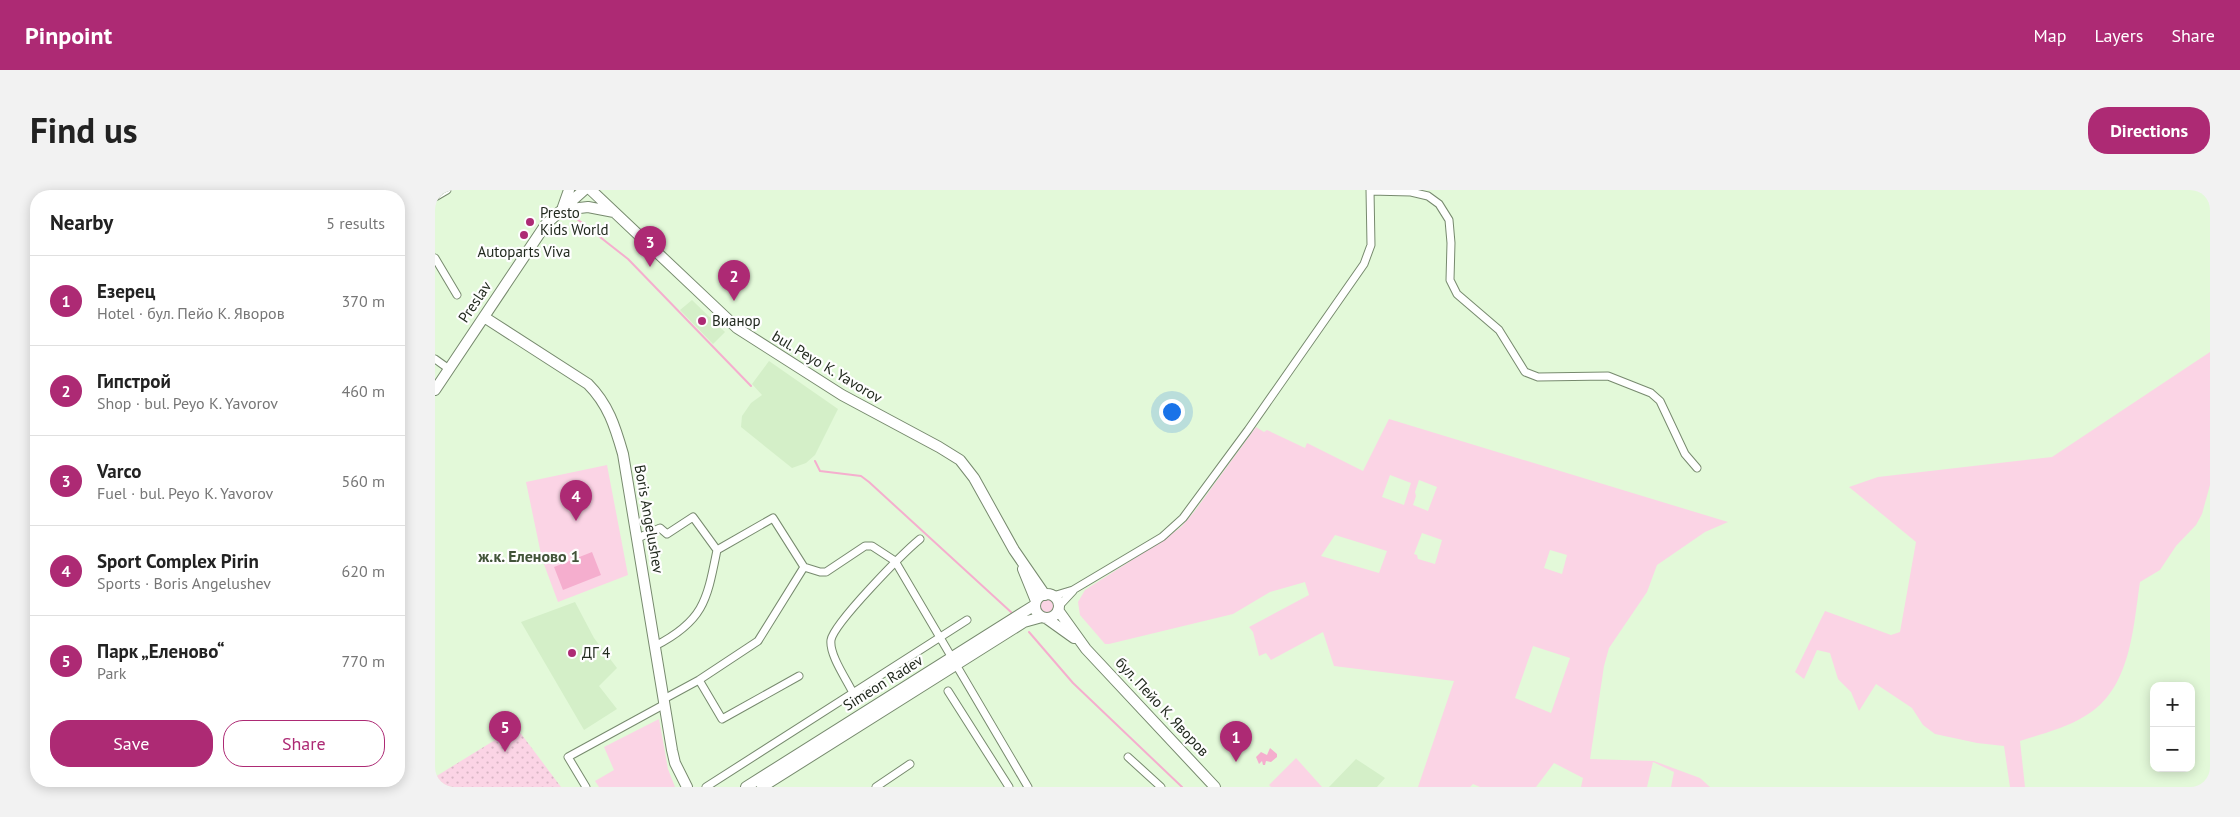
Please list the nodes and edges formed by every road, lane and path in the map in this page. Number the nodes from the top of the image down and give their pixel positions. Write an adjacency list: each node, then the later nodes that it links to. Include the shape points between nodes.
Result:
1 (447, 190): 6 (street)
2 (569, 190): 7 (street)
3 (584, 190): 7 (street, Preslav)
4 (591, 190): 8 (street, bul. Peyo K. Yavorov)
5 (1370, 191): 15 (street, via 1411,192 1428,196 1439,204 1449,220 1450,280 1457,294 1499,330 1525,372 1538,377 1608,376 1651,393 1660,401 1685,454); 22 (street, via 1371,244 1364,264 1220,469 1183,518 1162,537)
6 (435, 197)
7 (561, 210): 8 (street, via 587,207); 11 (street, Preslav, via 546,224)
8 (615, 212): 19 (street, bul. Peyo K. Yavorov, via 737,328 842,395 960,460 974,478)
9 (435, 258): 10 (street)
10 (457, 294)
11 (484, 317): 13 (street, Preslav); 16 (street, Boris Angelushev, via 588,384 601,397 615,426 623,454)
12 (435, 359): 13 (street)
13 (449, 369): 14 (street, Preslav)
14 (435, 390)
15 (1697, 468)
16 (638, 538): 18 (street, via 660,528 667,534 693,517); 29 (street, Boris Angelushev)
17 (920, 539): 20 (street)
18 (717, 550): 21 (street, via 773,518); 29 (street, via 709,590 701,610 671,638)
19 (1014, 550): 23 (street, bul. Peyo K. Yavorov); 24 (street, bul. Peyo K. Yavorov)
20 (895, 561): 21 (street, via 872,546 865,546 827,572); 28 (street); 35 (street, via 834,632 831,640 831,650)
21 (805, 567): 33 (street, via 758,641)
22 (1073, 590): 23 (street); 25 (street)
23 (1049, 596): 24 (street); 25 (street)
24 (1036, 603): 26 (street, via 1037,612); 31 (street, Simeon Radev)
25 (1058, 608): 26 (street, via 1052,617); 30 (street, бул. Пейо К. Яворов)
26 (1044, 618): 30 (street, бул. Пейо К. Яворов, via 1057,624); 31 (street, Simeon Radev, via 1024,622)
27 (967, 620): 28 (street)
28 (940, 638): 31 (street); 35 (street)
29 (655, 646): 36 (street, Boris Angelushev)
30 (1086, 649): 48 (street, бул. Пейо К. Яворов)
31 (954, 661): 42 (street, Simeon Radev); 43 (street, Simeon Radev); 46 (street)
32 (799, 676): 33 (street, via 722,719)
33 (699, 680): 36 (street)
34 (948, 691): 45 (street)
35 (853, 693): 41 (street)
36 (664, 702): 39 (street, via 568,757); 40 (street, Boris Angelushev, via 675,763)
37 (1128, 757): 47 (street)
38 (910, 764): 44 (street)
39 (586, 787)
40 (687, 787)
41 (706, 787)
42 (747, 787)
43 (762, 787)
44 (876, 787)
45 (1009, 787)
46 (1028, 787)
47 (1161, 787)
48 (1215, 787)

